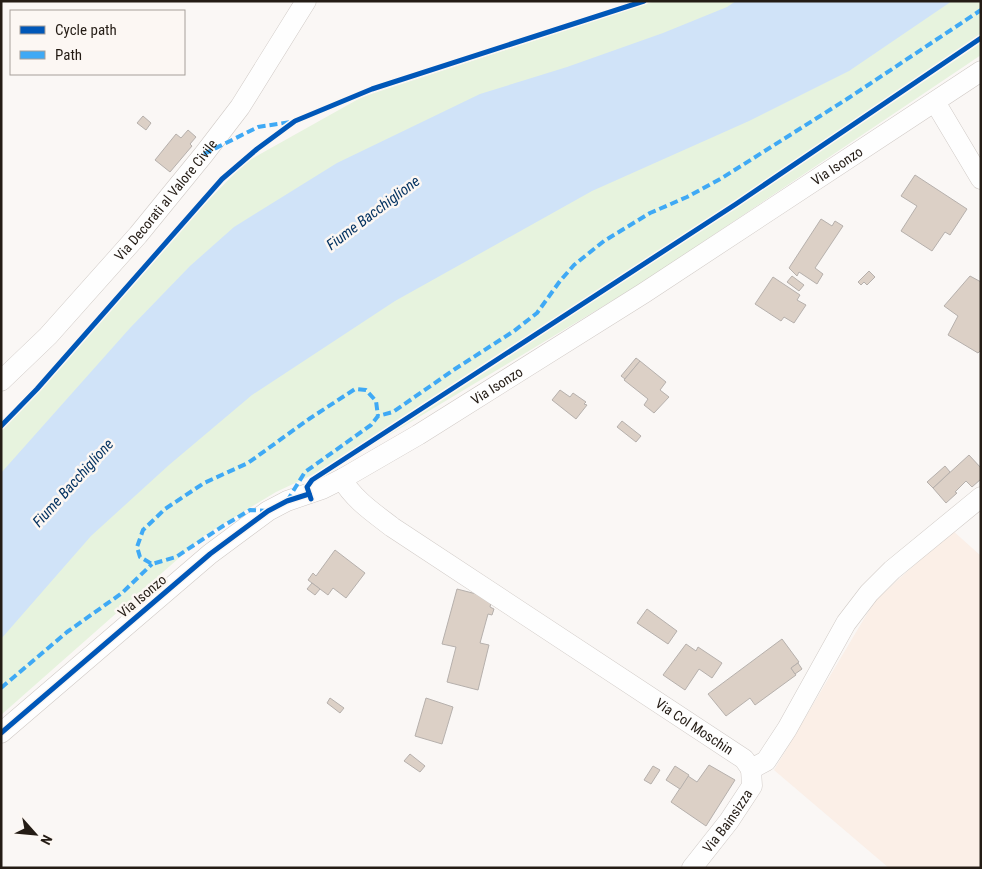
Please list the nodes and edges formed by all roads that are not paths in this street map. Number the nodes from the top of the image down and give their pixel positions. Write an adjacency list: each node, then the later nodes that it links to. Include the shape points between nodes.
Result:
1 (306, 1): 5 (street, Via Decorati al Valore Civile, via 240,107 204,154 138,235 48,336)
2 (981, 72): 3 (street, Via Isonzo)
3 (935, 102): 4 (street); 6 (street, Via Isonzo, via 628,303)
4 (981, 179)
5 (1, 381)
6 (342, 479): 8 (street, Via Isonzo, via 287,501 238,532); 9 (street, Via Col Moschin, via 363,504 392,527 744,759)
7 (981, 497): 9 (street, via 869,592 846,623 787,730 766,761)
8 (1, 733)
9 (751, 769): 10 (street, Via Bainsizza, via 752,786)
10 (692, 868)

